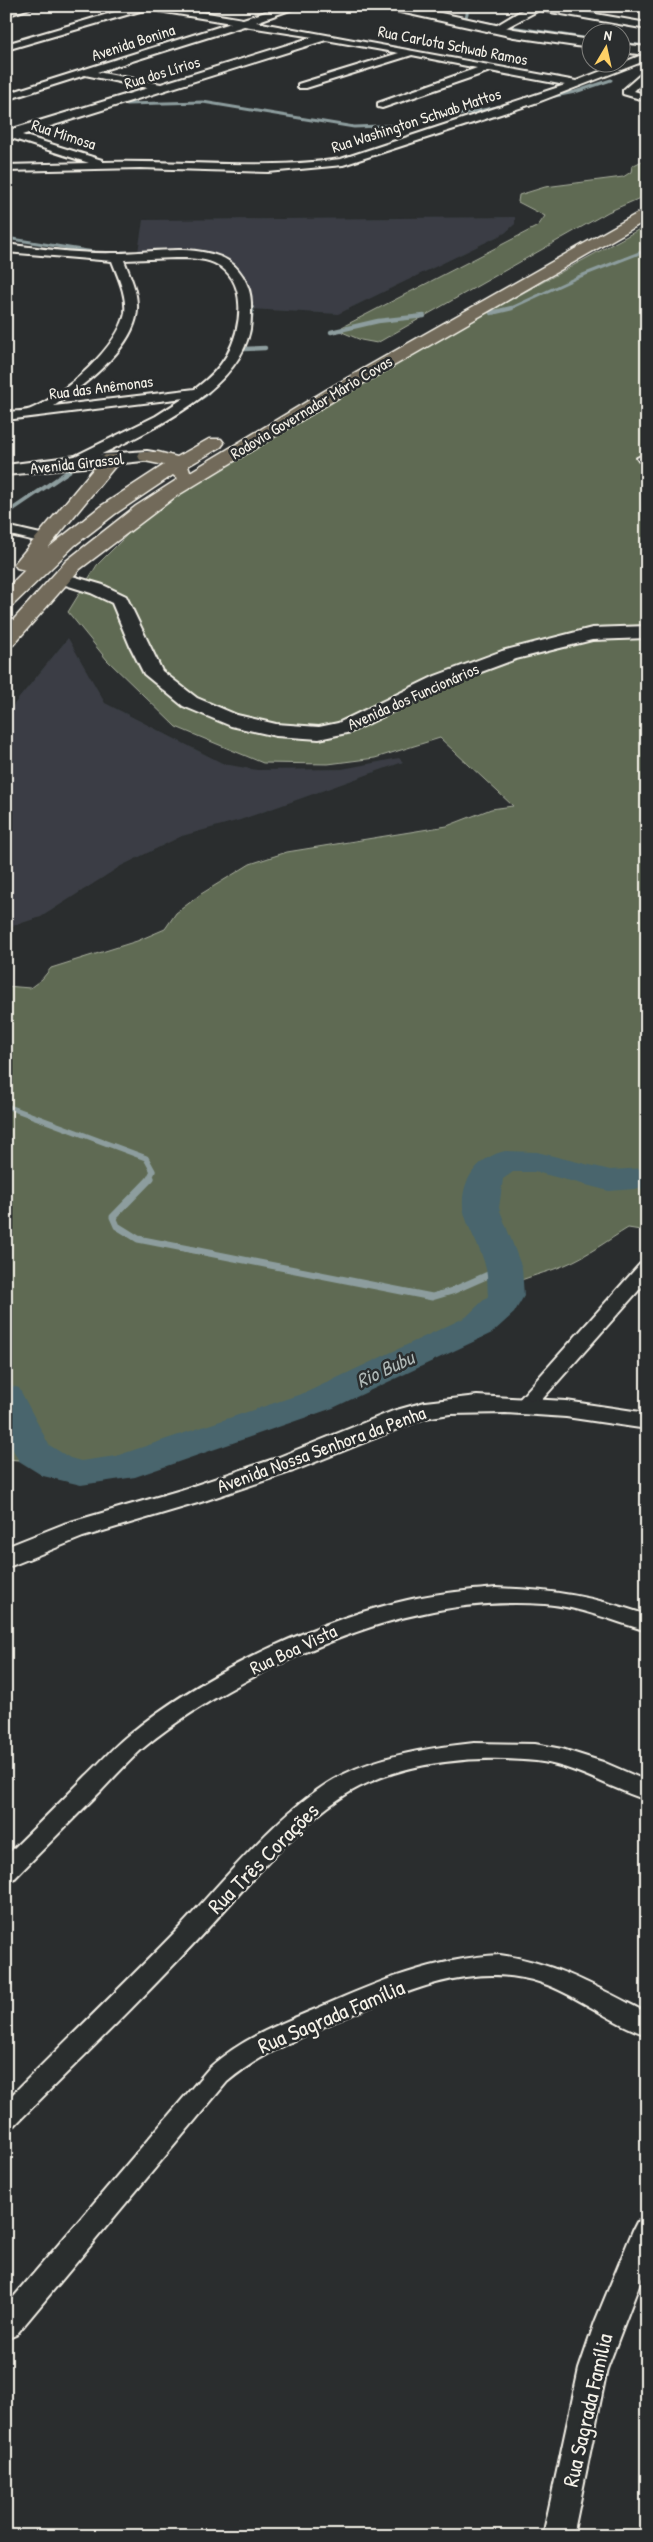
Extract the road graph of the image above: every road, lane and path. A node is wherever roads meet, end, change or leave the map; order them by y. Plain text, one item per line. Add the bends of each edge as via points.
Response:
1 (31, 6) edge
2 (147, 6) edge
3 (296, 6) edge
4 (390, 6) edge
5 (537, 6) edge
6 (6, 13) edge
7 (245, 22) junction
8 (647, 26) edge
9 (494, 30) junction
10 (326, 36) junction
11 (580, 43) edge
12 (6, 47) edge
13 (630, 49) edge
14 (647, 51) edge
15 (411, 52) junction
16 (647, 56) edge
17 (490, 67) junction
18 (86, 72) junction
19 (647, 72) edge
20 (575, 84) junction
21 (302, 86) dead end
22 (165, 88) junction
23 (6, 96) edge
24 (647, 98) edge
25 (382, 105) dead end
26 (8, 135) edge
27 (112, 166) junction
28 (6, 168) edge
29 (647, 202) edge
30 (647, 213) edge
31 (6, 248) edge
32 (117, 257) junction
33 (199, 393) junction
34 (286, 402) dead end
35 (35, 413) junction
36 (6, 416) edge
37 (147, 456) junction
38 (112, 459) junction
39 (76, 461) junction
40 (178, 464) junction
41 (6, 470) edge
42 (6, 530) edge
43 (44, 539) junction
44 (89, 551) junction
45 (62, 578) junction
46 (6, 586) edge
47 (6, 601) edge
48 (647, 632) edge
49 (6, 641) edge
50 (647, 1268) edge
51 (524, 1407) junction
52 (647, 1421) edge
53 (6, 1559) edge
54 (647, 1623) edge
55 (647, 1791) edge
56 (6, 1872) edge
57 (647, 2025) edge
58 (6, 2118) edge
59 (647, 2230) edge
60 (6, 2327) edge
61 (558, 2536) edge

1 - 6 street
2 - 7 street, Rua Carlota Schwab Ramos
2 - 12 street
3 - 7 street, Avenida Bonina
4 - 9 street
5 - 8 street
5 - 9 street
7 - 10 street, Rua Carlota Schwab Ramos
7 - 18 street, Avenida Bonina
9 - 11 street
10 - 15 street, Rua Carlota Schwab Ramos
10 - 22 street, Rua dos Lírios
13 - 14 street
15 - 17 street, Rua Carlota Schwab Ramos
15 - 21 street
16 - 20 street, Rua Washington Schwab Mattos
17 - 20 street, Rua Carlota Schwab Ramos
17 - 25 street
18 - 22 street
18 - 23 street, Avenida Bonina
19 - 24 street via 627,92
20 - 27 street, Rua Washington Schwab Mattos via 362,156 322,166
22 - 26 street, Rua dos Lírios
26 - 27 street, Rua Mimosa
27 - 28 street, Rua Washington Schwab Mattos
29 - 34 highway, Rodovia Governador Mário Covas
30 - 44 highway, Rodovia Governador Mário Covas via 239,449 143,510
31 - 32 street
32 - 33 street via 199,256 220,261 232,270 245,293 246,309 239,348 224,371
32 - 35 street via 131,300 130,318 112,351 84,380
33 - 35 street, Rua das Anêmonas
33 - 39 street via 179,407
35 - 36 street, Rua das Anêmonas
37 - 38 street, Avenida Girassol
37 - 40 highway
37 - 40 highway, Rodovia Governador Mário Covas via 223,438
38 - 39 street, Avenida Girassol
38 - 43 highway
39 - 41 street, Avenida Girassol
40 - 44 highway via 182,473 180,479 85,542 83,546
40 - 47 highway, Rodovia Governador Mário Covas via 82,530
42 - 43 street
43 - 46 highway
44 - 45 highway, Rodovia Governador Mário Covas
45 - 48 street, Avenida dos Funcionários via 120,600 154,674 190,702 231,720 276,730 320,733 344,728 442,680 509,655 592,634
45 - 49 highway, Rodovia Governador Mário Covas
50 - 51 street
51 - 52 street, Avenida Nossa Senhora da Penha
51 - 53 street, Avenida Nossa Senhora da Penha via 452,1406 402,1416 338,1444 192,1496 66,1532
54 - 56 street, Rua Boa Vista via 592,1603 512,1595 453,1598 406,1606 352,1622 277,1654 200,1695 134,1743
55 - 58 street, Rua Três Corações via 583,1764 539,1753 438,1756 392,1764 364,1773 328,1794 266,1849 187,1936
57 - 60 street, Rua Sagrada Família via 546,1974 498,1965 441,1973 378,1993 271,2038 242,2055 218,2075
59 - 61 street, Rua Sagrada Família via 608,2322 593,2368

